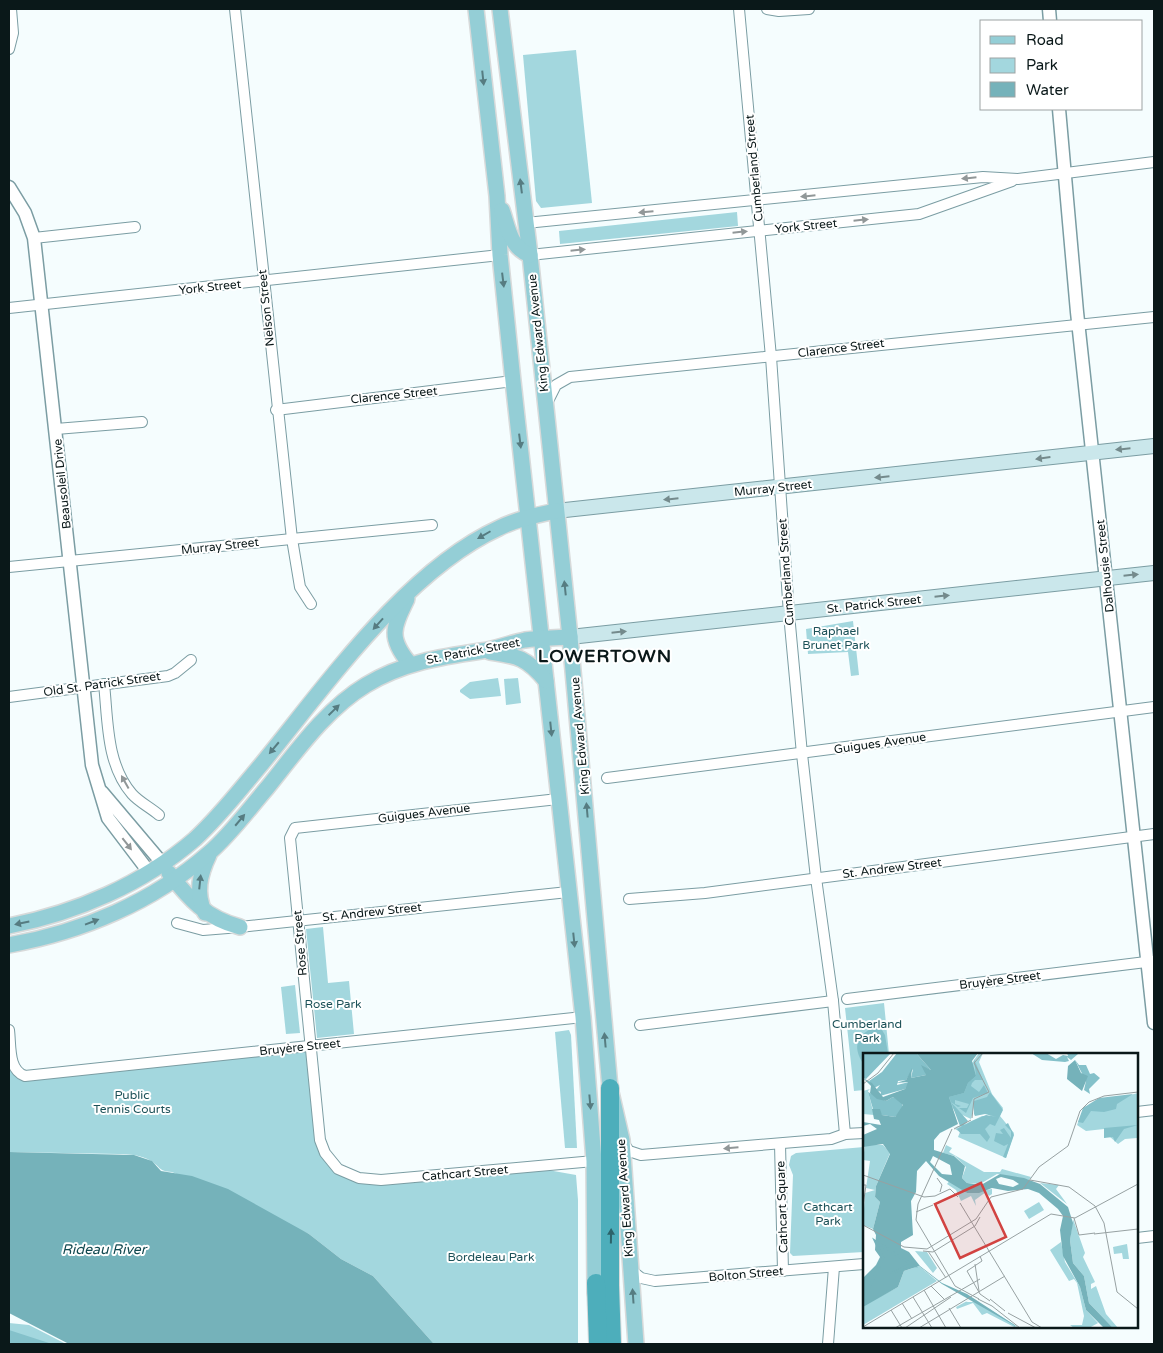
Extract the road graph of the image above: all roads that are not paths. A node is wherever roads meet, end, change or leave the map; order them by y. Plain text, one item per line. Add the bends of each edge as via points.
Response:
1 (11, 9) edge
2 (235, 9) edge
3 (476, 9) edge
4 (500, 9) edge
5 (739, 9) edge
6 (766, 9) edge
7 (809, 9) edge
8 (9, 49) edge
9 (1059, 110) edge
10 (1154, 162) edge
11 (1066, 173) junction
12 (1018, 179) junction
13 (9, 187) edge
14 (497, 196) junction
15 (758, 202) junction
16 (526, 223) junction
17 (135, 227) dead end
18 (760, 230) junction
19 (34, 238) junction
20 (500, 255) junction
21 (530, 255) junction
22 (264, 282) junction
23 (42, 304) junction
24 (9, 308) edge
25 (1154, 317) edge
26 (1079, 325) junction
27 (771, 356) junction
28 (513, 381) junction
29 (545, 408) junction
30 (276, 410) junction
31 (142, 422) dead end
32 (56, 429) junction
33 (1154, 446) edge
34 (1092, 453) junction
35 (780, 488) junction
36 (556, 511) junction
37 (529, 517) junction
38 (432, 525) dead end
39 (292, 539) junction
40 (70, 561) junction
41 (9, 567) edge
42 (1154, 573) edge
43 (1107, 578) junction
44 (412, 589) junction
45 (311, 604) dead end
46 (789, 614) junction
47 (570, 637) junction
48 (541, 639) junction
49 (481, 651) junction
50 (191, 660) dead end
51 (410, 664) junction
52 (546, 681) junction
53 (104, 684) junction
54 (82, 686) junction
55 (9, 697) edge
56 (1154, 707) edge
57 (1120, 711) junction
58 (802, 754) junction
59 (606, 778) dead end
60 (98, 786) junction
61 (558, 799) junction
62 (160, 815) dead end
63 (292, 832) joint
64 (1154, 834) edge
65 (1134, 837) junction
66 (210, 852) junction
67 (592, 858) junction
68 (162, 864) junction
69 (149, 872) junction
70 (816, 878) junction
71 (174, 880) junction
72 (161, 888) junction
73 (568, 892) junction
74 (629, 899) dead end
75 (206, 913) junction
76 (297, 920) junction
77 (177, 923) dead end
78 (9, 926) edge
79 (240, 927) junction
80 (9, 945) edge
81 (1151, 962) edge
82 (847, 999) dead end
83 (833, 1001) junction
84 (583, 1017) junction
85 (1154, 1023) edge
86 (640, 1025) dead end
87 (9, 1030) edge
88 (310, 1046) junction
89 (610, 1088) junction
90 (1154, 1110) edge
91 (1138, 1112) edge
92 (863, 1133) edge
93 (845, 1134) junction
94 (622, 1140) junction
95 (780, 1144) junction
96 (594, 1161) junction
97 (338, 1169) joint
98 (1154, 1236) edge
99 (1138, 1238) edge
100 (863, 1264) edge
101 (834, 1267) junction
102 (631, 1270) junction
103 (783, 1271) junction
104 (596, 1283) junction
105 (592, 1344) edge
106 (598, 1344) edge
107 (612, 1344) edge
108 (636, 1344) edge
109 (828, 1344) edge

1 - 8 street
2 - 22 street, Nelson Street
3 -> 14 main road
16 -> 4 main road, King Edward Avenue
5 - 15 street, Cumberland Street
6 - 7 street
9 - 11 street, Dalhousie Street
10 - 11 street, York Street
11 - 12 street, York Street
11 - 26 street, Dalhousie Street
12 -> 15 street, York Street via 983,177
18 -> 12 street, York Street via 919,214
13 - 19 street, Beausoleil Drive via 25,213
14 - 20 main road
14 - 21 main road via 513,242
15 -> 16 street, York Street
15 - 18 street, Cumberland Street
16 - 21 main road, King Edward Avenue
17 - 19 street
21 -> 18 street, York Street
18 - 27 street, Cumberland Street
19 - 23 street, Beausoleil Drive
20 - 22 street, York Street
20 -> 28 main road
21 - 29 main road, King Edward Avenue
22 - 23 street, York Street
22 - 30 street, Nelson Street
23 - 24 street, York Street
23 - 32 street, Beausoleil Drive
25 - 26 street, Clarence Street
26 - 27 street, Clarence Street
26 - 34 street, Dalhousie Street
27 - 29 street, Clarence Street via 570,377 556,385
27 - 35 street, Cumberland Street
28 - 30 street, Clarence Street
28 -> 37 main road
29 - 36 main road, King Edward Avenue
30 - 39 street, Nelson Street
31 - 32 street
32 - 40 street, Beausoleil Drive
33 -> 34 main road, Murray Street
34 -> 35 main road, Murray Street
34 - 43 street, Dalhousie Street
35 -> 36 main road, Murray Street
35 - 46 street, Cumberland Street
36 - 37 main road, Murray Street
47 -> 36 main road, King Edward Avenue
37 -> 44 main road, Murray Street via 501,527 468,545
37 - 48 main road
38 - 39 street, Murray Street
39 - 40 street, Murray Street
39 - 45 street, Nelson Street via 300,587
40 - 41 street, Murray Street
40 - 54 street, Beausoleil Drive
43 -> 42 main road, St. Patrick Street
46 -> 43 main road, St. Patrick Street
43 - 57 street, Dalhousie Street
44 - 51 main road via 398,618 394,636 397,647
44 -> 68 main road via 372,630 222,811
47 -> 46 main road, St. Patrick Street
46 - 58 street, Cumberland Street
47 - 48 main road, St. Patrick Street
67 -> 47 main road, King Edward Avenue
48 - 49 main road, St. Patrick Street
48 - 52 main road
49 - 51 main road, St. Patrick Street
49 - 52 main road via 520,657 532,664
50 - 53 street, Old St. Patrick Street via 168,676
66 -> 51 main road, St. Patrick Street via 334,710 366,685
52 -> 61 main road
53 - 54 street, Old St. Patrick Street
62 -> 53 street via 132,794 116,766 109,738
54 - 55 street, Old St. Patrick Street
54 - 60 street, Beausoleil Drive via 92,765
56 - 57 street, Guigues Avenue
57 - 58 street, Guigues Avenue
57 - 65 street, Dalhousie Street
58 - 59 street, Guigues Avenue
58 - 70 street, Cumberland Street
60 - 68 street, Beausoleil Drive
60 -> 69 street, Beausoleil Drive via 113,826
61 - 63 street, Guigues Avenue via 298,827
61 - 73 main road
63 - 76 street, Rose Street
64 - 65 street, St. Andrew Street
65 - 70 street, St. Andrew Street
65 - 81 street, Dalhousie Street
66 - 71 main road, St. Patrick Street
75 -> 66 main road via 199,885
67 - 73 main road via 580,888
89 -> 67 main road, King Edward Avenue via 592,896
68 - 69 main road
68 - 71 main road
69 - 72 main road
69 -> 78 main road via 88,903
70 - 74 street, St. Andrew Street via 705,893
70 - 83 street, Cumberland Street
71 - 72 main road, St. Patrick Street
71 - 75 main road
80 -> 72 main road, St. Patrick Street via 89,923
73 - 76 street, St. Andrew Street
73 -> 84 main road
75 - 79 main road
76 - 79 street, St. Andrew Street
76 - 88 street, Rose Street
77 - 79 street, St. Andrew Street via 203,930
81 - 82 street, Bruyère Street
81 - 85 street, Dalhousie Street
83 - 86 street
83 - 93 street, Cumberland Street
84 - 88 street, Bruyère Street
84 -> 96 main road
87 - 88 street, Bruyère Street via 13,1068 24,1076
88 - 97 street, Rose Street via 320,1140 325,1153
89 - 94 main road, King Edward Avenue
107 -> 89 highway
90 - 91 street
92 - 93 street
93 - 95 street via 831,1139
95 -> 94 street via 641,1155 629,1151
94 - 102 main road, King Edward Avenue
95 - 103 street, Cathcart Square
96 - 97 street, Cathcart Street via 381,1180 359,1178
96 - 104 main road
98 - 99 street
100 - 101 street, Bolton Street
101 - 103 street, Bolton Street
101 - 109 street
102 - 103 street, Bolton Street via 647,1280
108 -> 102 main road, King Edward Avenue
104 - 105 main road
104 - 106 highway

